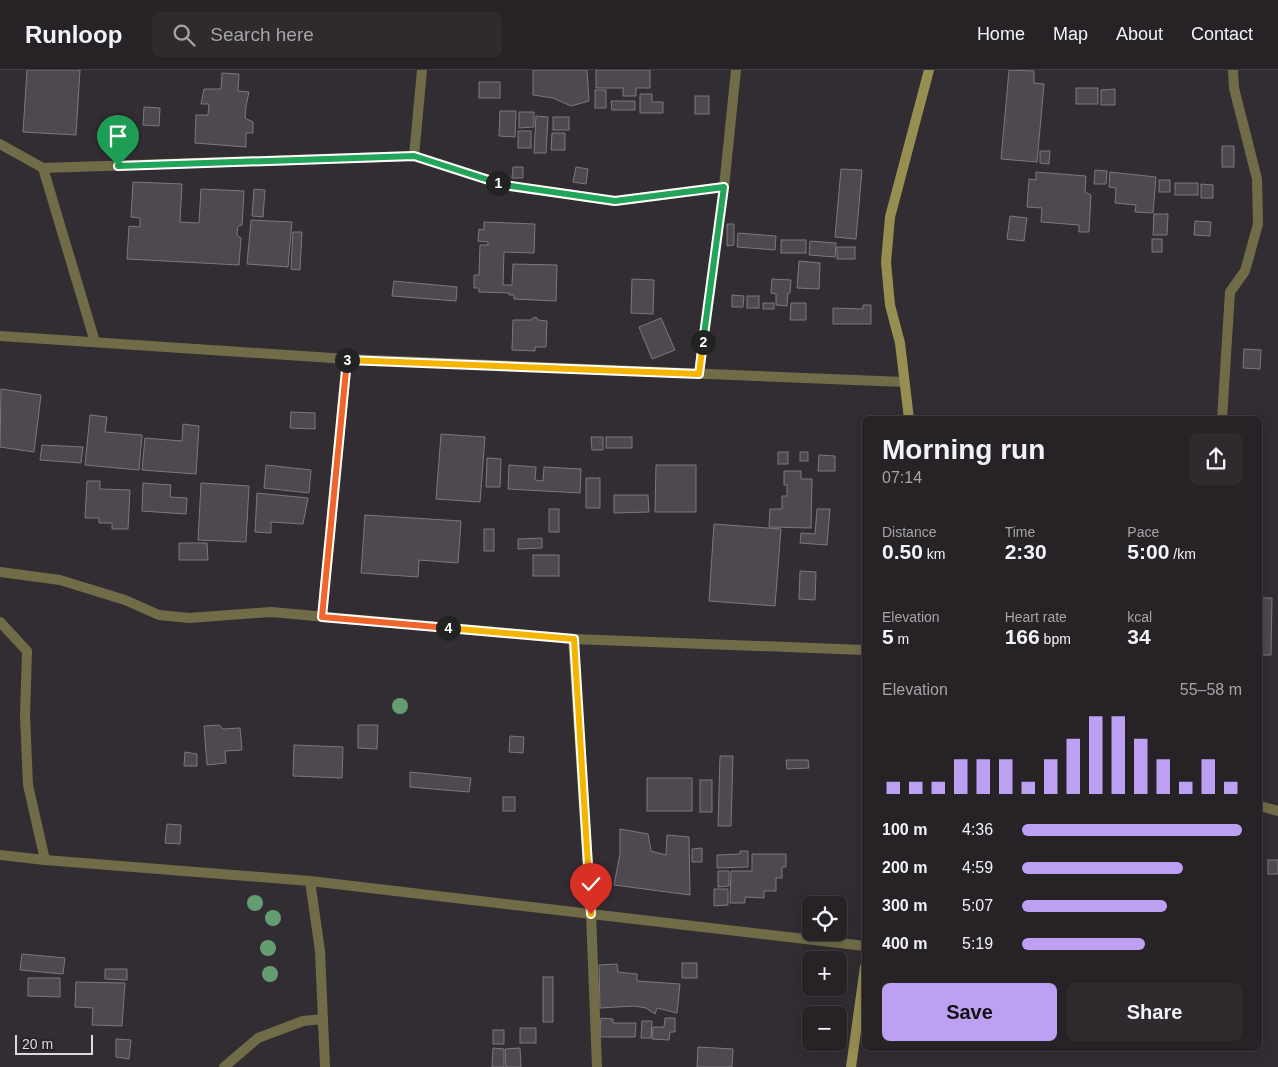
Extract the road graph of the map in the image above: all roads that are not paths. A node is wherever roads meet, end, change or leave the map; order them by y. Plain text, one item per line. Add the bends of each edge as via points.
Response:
1 (422, 70) edge
2 (736, 70) edge
3 (929, 70) edge
4 (1233, 70) edge
5 (0, 144) edge
6 (414, 156) junction
7 (43, 168) junction
8 (724, 187) junction
9 (0, 336) edge
10 (95, 342) junction
11 (347, 359) junction
12 (699, 374) junction
13 (904, 382) junction
14 (909, 416) edge
15 (1222, 416) edge
16 (0, 572) edge
17 (322, 617) junction
18 (0, 622) edge
19 (574, 639) junction
20 (862, 650) edge
21 (1262, 807) edge
22 (1278, 811) edge
23 (0, 855) edge
24 (45, 860) junction
25 (310, 881) junction
26 (591, 914) junction
27 (862, 946) edge
28 (862, 988) edge
29 (224, 1067) edge
30 (325, 1067) edge
31 (597, 1067) edge
32 (851, 1067) edge

1 - 6 street
2 - 8 street
3 - 13 street via 890,217 886,262
4 - 15 street via 1234,88 1257,179 1258,224 1245,271 1230,292
5 - 7 street
6 - 7 street
6 - 8 street via 504,185 615,201
7 - 10 street
8 - 12 street
9 - 10 street
10 - 11 street
11 - 12 street
11 - 17 street
12 - 13 street
13 - 14 street
16 - 17 street via 60,580 159,615 189,618 270,612
17 - 19 street
18 - 24 street via 27,651 28,785
19 - 20 street
19 - 26 street
21 - 22 street
23 - 24 street
24 - 25 street
25 - 26 street
25 - 30 street via 320,951
26 - 27 street
26 - 31 street
28 - 32 street
29 - 30 street via 258,1038 303,1021 323,1019

